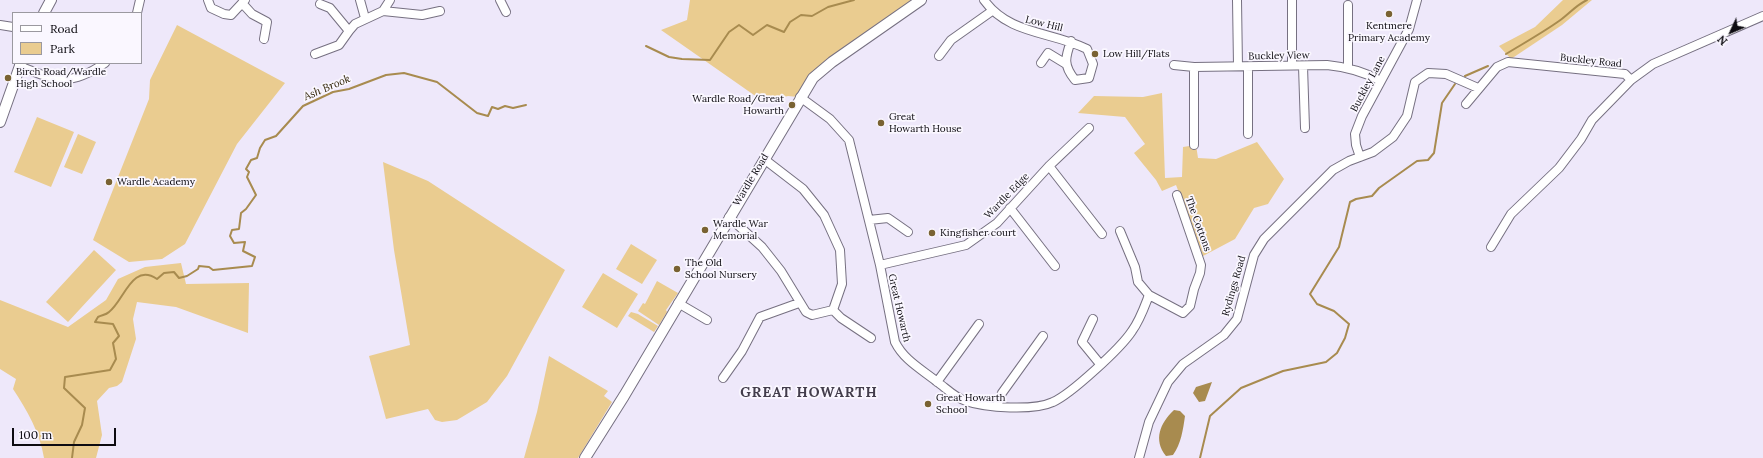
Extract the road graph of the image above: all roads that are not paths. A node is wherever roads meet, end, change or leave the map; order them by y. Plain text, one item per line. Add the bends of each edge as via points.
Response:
1 (51, 0) edge
2 (140, 0) edge
3 (208, 0) edge
4 (360, 0) edge
5 (390, 0) edge
6 (500, 0) edge
7 (921, 0) edge
8 (984, 0) edge
9 (1237, 0) edge
10 (1292, 0) edge
11 (1417, 0) edge
12 (244, 2) edge
13 (320, 4) dead end
14 (1348, 5) dead end
15 (383, 11) junction
16 (440, 11) dead end
17 (45, 12) edge
18 (137, 12) edge
19 (506, 12) dead end
20 (992, 12) junction
21 (1763, 16) edge
22 (365, 18) junction
23 (0, 25) edge
24 (12, 27) edge
25 (350, 31) junction
26 (264, 39) dead end
27 (1071, 41) junction
28 (315, 54) dead end
29 (939, 56) dead end
30 (1041, 63) dead end
31 (103, 64) edge
32 (1066, 64) junction
33 (20, 65) edge
34 (1174, 65) dead end
35 (1292, 65) junction
36 (1238, 66) junction
37 (1248, 66) junction
38 (1303, 66) junction
39 (1194, 67) junction
40 (1348, 67) junction
41 (1631, 80) junction
42 (1381, 81) junction
43 (1478, 88) junction
44 (800, 97) junction
45 (1466, 104) dead end
46 (0, 122) edge
47 (1089, 128) dead end
48 (1305, 128) dead end
49 (1248, 134) dead end
50 (1194, 145) dead end
51 (1360, 157) junction
52 (764, 159) junction
53 (1050, 166) junction
54 (1177, 195) dead end
55 (1010, 208) junction
56 (729, 216) junction
57 (869, 220) junction
58 (1120, 231) dead end
59 (908, 232) dead end
60 (1102, 234) dead end
61 (1491, 246) dead end
62 (880, 265) junction
63 (1055, 266) dead end
64 (1149, 295) junction
65 (678, 303) junction
66 (799, 303) junction
67 (833, 310) junction
68 (1093, 319) dead end
69 (707, 320) dead end
70 (979, 324) dead end
71 (1043, 336) dead end
72 (871, 338) dead end
73 (1100, 364) junction
74 (723, 378) dead end
75 (937, 382) junction
76 (997, 406) junction
77 (585, 458) edge
78 (1139, 458) edge

1 - 17 street
2 - 18 street
3 - 12 street via 210,8 231,15
4 - 22 street
5 - 15 street
6 - 19 street
7 - 44 street, Wardle Road via 822,69
8 - 20 street, Low Hill
9 - 36 street
10 - 35 street
11 - 42 street, Buckley Lane via 1409,29
12 - 26 street via 252,14 266,22
13 - 25 street via 330,8 342,25
14 - 40 street
15 - 16 street via 422,15
15 - 22 street
20 - 27 street, Low Hill via 1019,28
20 - 29 street via 950,40
21 - 41 street, Buckley Road via 1653,64
22 - 25 street via 355,24
23 - 24 street
25 - 28 street via 339,45
27 - 32 street, Low Hill
27 - 32 street, Low Hill via 1087,49 1093,64 1089,78 1075,80 1067,70
30 - 32 street via 1048,53
31 - 33 street via 80,78 65,80 51,78
33 - 46 street
34 - 39 street, Buckley View
35 - 37 street, Buckley View
35 - 38 street, Buckley View
36 - 37 street, Buckley View
36 - 39 street, Buckley View
37 - 49 street
38 - 40 street, Buckley View
38 - 48 street
39 - 50 street
40 - 42 street, Buckley View
41 - 43 street, Buckley Road via 1625,74 1508,62 1497,67
41 - 61 street via 1592,120 1559,168 1511,214
42 - 51 street, Buckley Lane via 1355,134
43 - 45 street, Buckley Road
43 - 51 street, Rydings Road via 1446,74 1428,73 1415,82 1407,116 1393,137 1373,152
44 - 52 street, Wardle Road
44 - 57 street, Great Howarth via 830,119 849,140
47 - 53 street, Wardle Edge
51 - 78 street, Rydings Road via 1333,170 1264,239 1254,254 1237,320 1224,335 1183,364 1168,382 1149,422
52 - 56 street, Wardle Road
52 - 67 street via 803,189 824,215 831,229 840,250 842,284
53 - 55 street, Wardle Edge
53 - 60 street
54 - 64 street, The Cottons via 1200,260 1200,273 1190,306 1183,313
55 - 62 street, Wardle Edge via 997,223 966,245
55 - 63 street
56 - 65 street, Wardle Road
56 - 66 street via 762,247 781,271
57 - 59 street via 888,218
57 - 62 street, Great Howarth
58 - 64 street via 1135,267 1138,282
62 - 75 street, Great Howarth via 898,347 908,359
64 - 73 street, Great Howarth via 1132,332
65 - 69 street
65 - 77 street, Wardle Road
66 - 67 street via 812,315
66 - 74 street via 760,317 742,351
67 - 72 street
68 - 73 street via 1082,342
70 - 75 street
71 - 76 street via 1002,393
73 - 76 street, Great Howarth via 1054,402 1032,408
75 - 76 street, Great Howarth via 966,401

